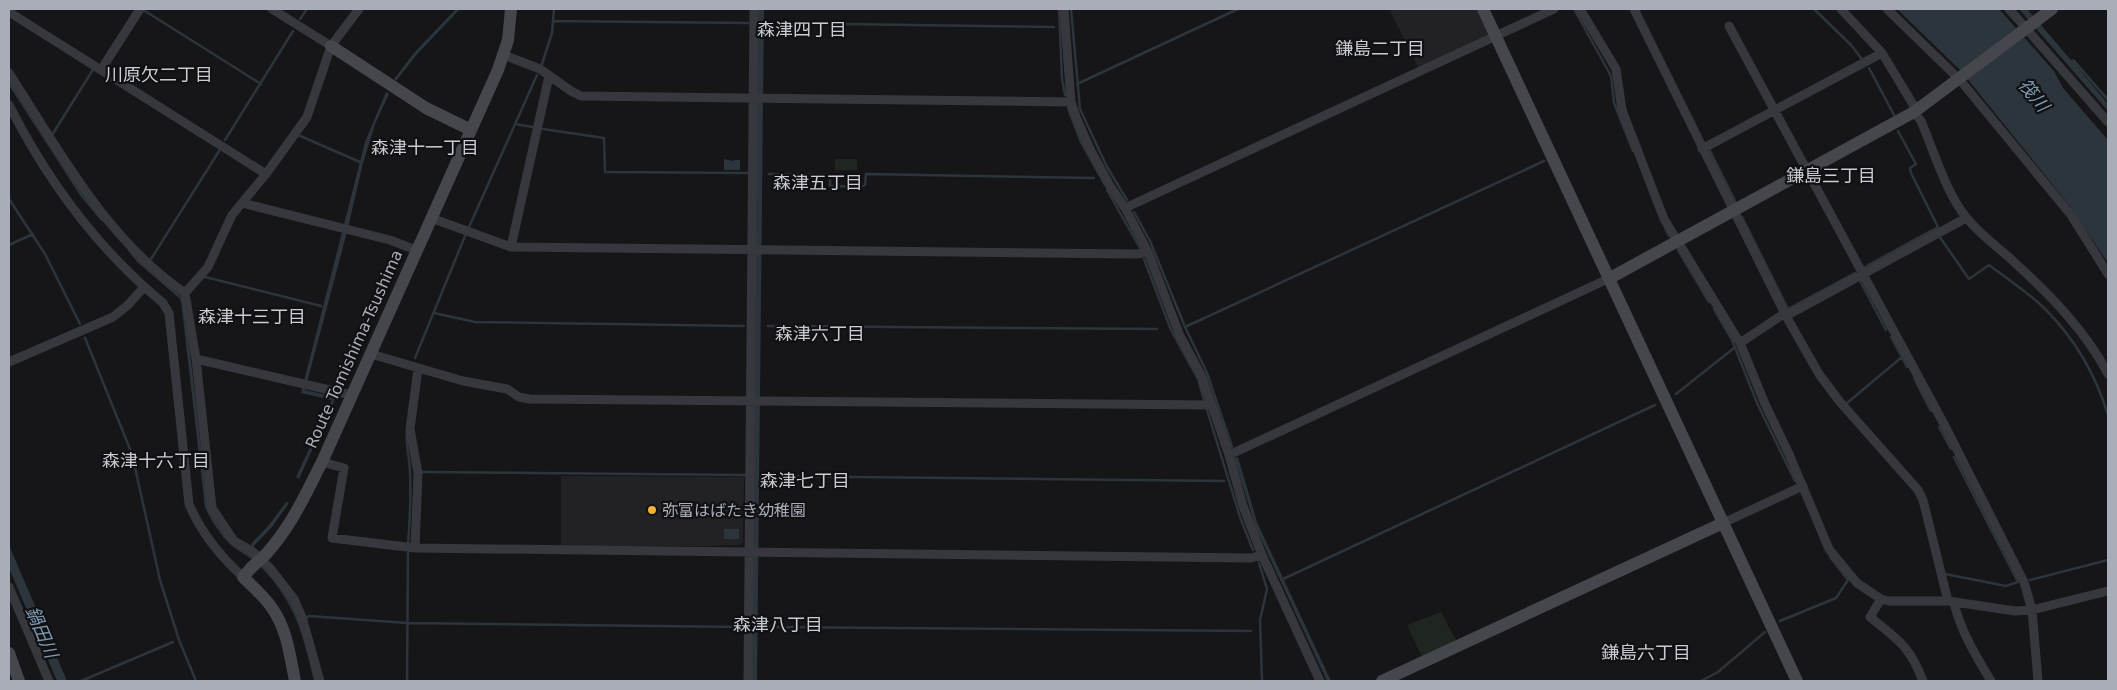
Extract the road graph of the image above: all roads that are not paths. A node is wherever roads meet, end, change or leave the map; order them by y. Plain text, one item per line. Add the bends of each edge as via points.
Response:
1 (140, 9) edge
2 (272, 9) edge
3 (359, 9) edge
4 (510, 9) edge
5 (754, 9) edge
6 (1064, 9) edge
7 (1484, 9) edge
8 (1554, 9) edge
9 (1580, 9) edge
10 (1634, 9) edge
11 (1841, 9) edge
12 (1887, 9) edge
13 (2009, 9) edge
14 (2052, 9) edge
15 (9, 12) edge
16 (2031, 23) junction
17 (1729, 26) dead end
18 (1497, 36) junction
19 (331, 46) junction
20 (1882, 53) junction
21 (504, 55) junction
22 (102, 70) junction
23 (9, 74) edge
24 (549, 76) junction
25 (1960, 80) junction
26 (758, 99) junction
27 (1071, 102) junction
28 (9, 105) edge
29 (1775, 110) junction
30 (1916, 112) junction
31 (2108, 122) edge
32 (471, 130) junction
33 (1702, 149) junction
34 (1808, 171) junction
35 (266, 174) junction
36 (242, 203) junction
37 (1126, 208) junction
38 (1734, 212) junction
39 (431, 218) junction
40 (1966, 218) junction
41 (1678, 240) junction
42 (511, 247) junction
43 (751, 249) junction
44 (416, 250) junction
45 (1148, 252) junction
46 (1863, 273) junction
47 (2108, 274) edge
48 (1610, 278) junction
49 (144, 287) junction
50 (186, 293) junction
51 (1785, 315) junction
52 (1740, 342) junction
53 (371, 354) junction
54 (196, 359) junction
55 (9, 362) edge
56 (418, 369) junction
57 (2108, 374) edge
58 (351, 395) junction
59 (755, 402) junction
60 (1212, 405) junction
61 (1229, 455) junction
62 (322, 462) junction
63 (1802, 486) junction
64 (1723, 523) junction
65 (415, 548) junction
66 (753, 551) junction
67 (1262, 555) junction
68 (247, 572) junction
69 (9, 588) edge
70 (2108, 592) edge
71 (1882, 599) junction
72 (1951, 602) junction
73 (2032, 610) junction
74 (9, 653) edge
75 (19, 681) edge
76 (49, 681) edge
77 (295, 681) edge
78 (320, 681) edge
79 (748, 681) edge
80 (1320, 681) edge
81 (1382, 681) edge
82 (1797, 681) edge
83 (1922, 681) edge
84 (1991, 681) edge
85 (2038, 681) edge

1 - 22 street
2 - 19 street
3 - 19 street
4 - 21 street, Route Tomishima-Tsushima
5 - 26 street
6 - 27 street
7 - 18 street
8 - 18 street
9 - 41 street via 1616,69 1622,110 1664,219
10 - 33 street
11 - 20 street
12 - 25 street
13 - 16 street
14 - 16 street
15 - 22 street
16 - 25 street
16 - 31 street
17 - 29 street
18 - 37 street
18 - 48 street
19 - 32 street via 426,108
19 - 35 street via 307,118
20 - 29 street
20 - 30 street
21 - 24 street via 540,69
21 - 32 street, Route Tomishima-Tsushima
22 - 35 street
23 - 50 street via 89,197 144,260
24 - 26 street via 581,96
24 - 42 street
25 - 30 street
25 - 47 street via 2071,215
26 - 27 street
26 - 43 street
27 - 37 street via 1091,151
28 - 49 street via 43,164 84,223
29 - 33 street
29 - 34 street
30 - 34 street
30 - 40 street via 1953,198
32 - 39 street, Route Tomishima-Tsushima
33 - 38 street
34 - 38 street
34 - 46 street
35 - 36 street
36 - 44 street via 390,240
36 - 50 street via 232,215 208,267
37 - 45 street
38 - 41 street
38 - 51 street
39 - 42 street
39 - 44 street, Route Tomishima-Tsushima
40 - 46 street
40 - 57 street via 2065,314
41 - 48 street
41 - 52 street
42 - 43 street
43 - 45 street
43 - 59 street
44 - 53 street, Route Tomishima-Tsushima
45 - 60 street via 1180,336
46 - 51 street
46 - 73 street via 2024,582
48 - 61 street
48 - 64 street
49 - 55 street via 112,317
49 - 68 street via 163,303 169,314 189,504 201,529 224,560
50 - 54 street
51 - 52 street
51 - 72 street via 1819,374 1840,402 1918,490
52 - 63 street
53 - 56 street
53 - 58 street, Route Tomishima-Tsushima
54 - 58 street
54 - 78 street via 212,508 234,541 247,546 270,568 294,599
56 - 59 street via 507,388 519,397 529,399
56 - 65 street via 410,429 418,473
58 - 62 street, Route Tomishima-Tsushima
59 - 60 street
59 - 66 street
60 - 61 street
61 - 67 street via 1243,506
62 - 65 street via 344,468 332,538
62 - 68 street, Route Tomishima-Tsushima, bridge via 283,536
63 - 64 street
63 - 71 street via 1829,549 1857,583
64 - 81 street
64 - 82 street
65 - 66 street
66 - 67 street via 1251,558
66 - 79 street
67 - 80 street
68 - 77 street via 280,622
69 - 76 street
70 - 73 street
71 - 72 street
71 - 83 street via 1870,617 1902,642
72 - 73 street
72 - 84 street via 1966,638
73 - 85 street
74 - 75 street

